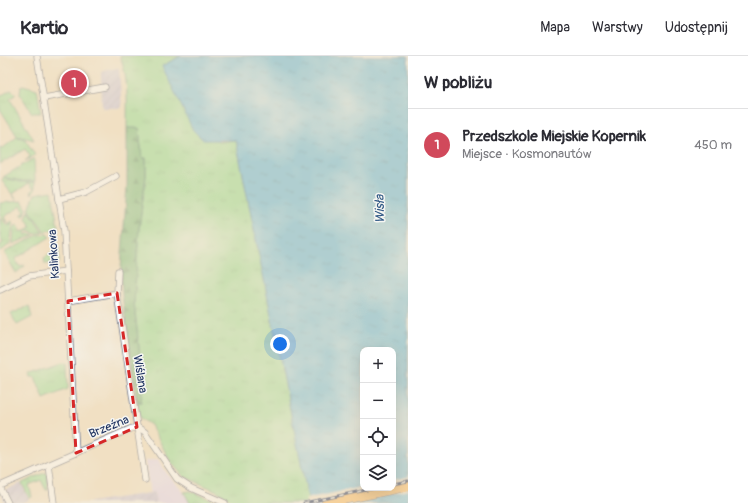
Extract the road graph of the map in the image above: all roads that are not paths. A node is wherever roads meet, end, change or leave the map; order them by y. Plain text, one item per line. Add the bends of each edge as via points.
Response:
1 (37, 56) edge
2 (105, 87) dead end
3 (44, 98) junction
4 (116, 176) dead end
5 (59, 199) junction
6 (66, 271) junction
7 (118, 271) dead end
8 (0, 290) edge
9 (117, 293) junction
10 (68, 301) junction
11 (137, 427) junction
12 (76, 453) junction
13 (49, 465) junction
14 (145, 480) dead end
15 (408, 486) edge
16 (0, 487) edge
17 (8, 503) edge
18 (54, 503) edge
19 (225, 503) edge
20 (326, 503) edge

1 - 3 street, Kalinkowa
2 - 3 street
3 - 5 street, Kalinkowa
4 - 5 street via 86,192
5 - 6 street, Kalinkowa
6 - 8 street via 29,276
6 - 10 street, Kalinkowa
7 - 9 street, Wiślana
9 - 10 street
9 - 11 street, Wiślana
10 - 12 street, Kalinkowa
11 - 12 street, Brzeźna
11 - 14 street, Wiślana
11 - 19 street, Brzeźna via 145,432 176,479
12 - 13 street, Brzeźna
13 - 16 street, Brzeźna
13 - 18 street
15 - 20 main road
16 - 17 street

